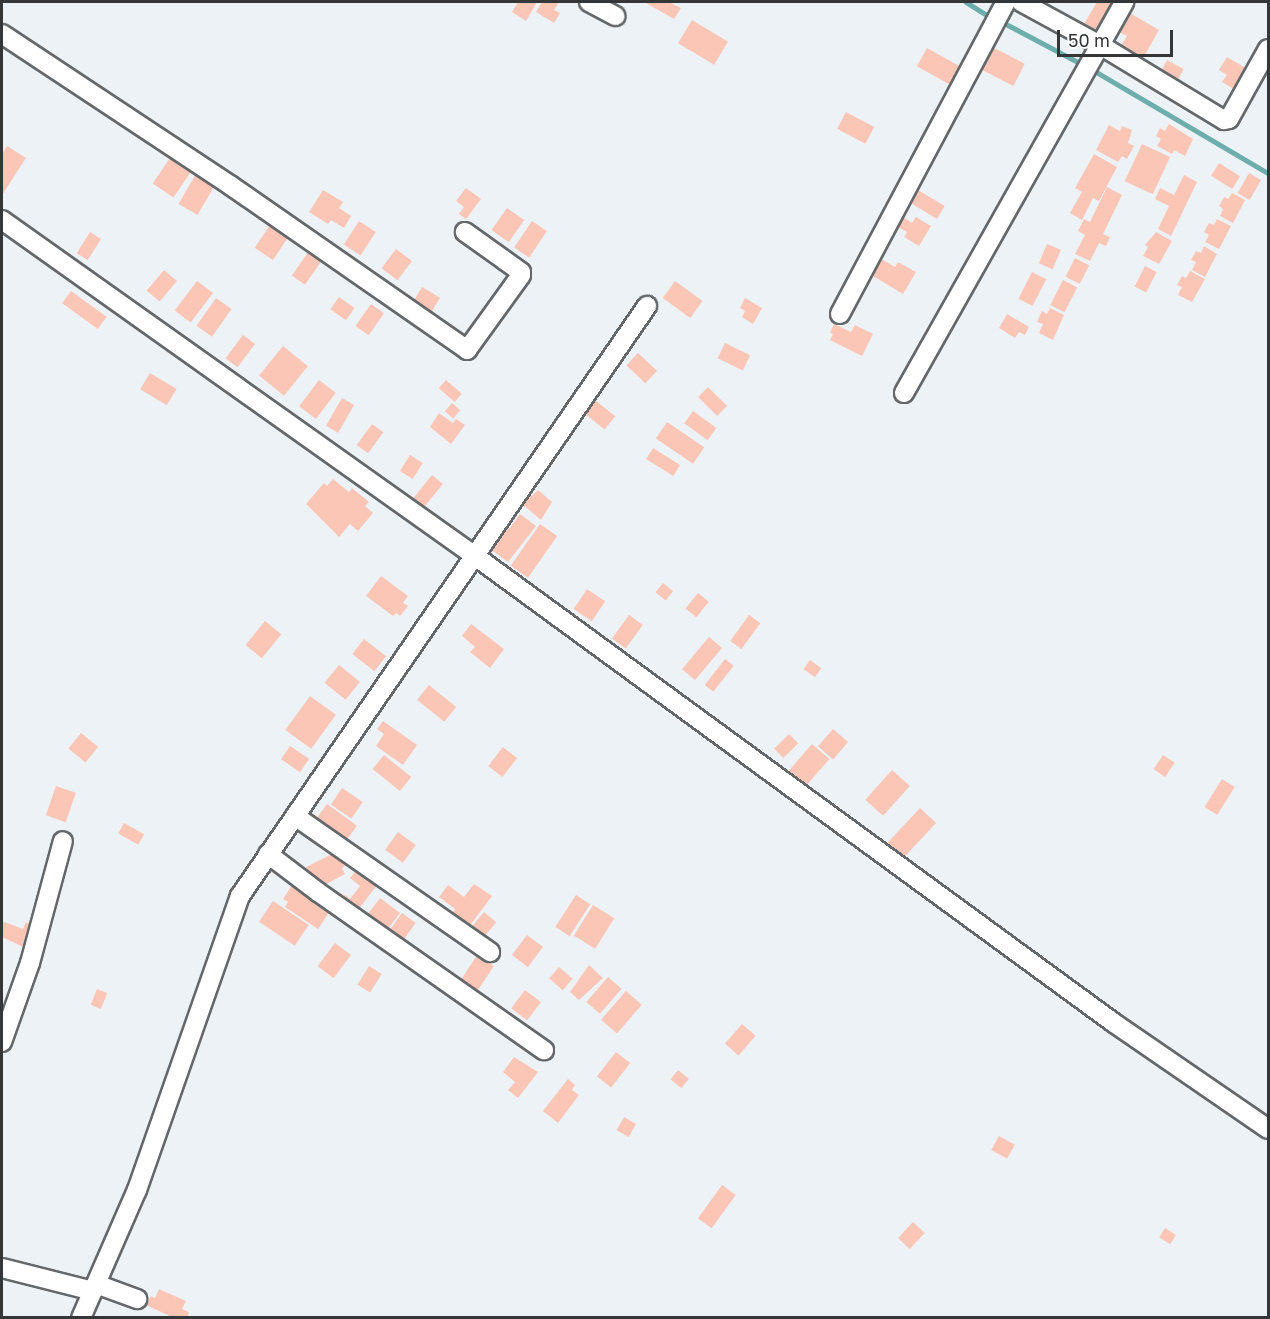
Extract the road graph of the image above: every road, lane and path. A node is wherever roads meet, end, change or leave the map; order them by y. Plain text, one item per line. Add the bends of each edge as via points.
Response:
1 (589, 2) edge
2 (1006, 2) edge
3 (1021, 2) edge
4 (1124, 2) edge
5 (615, 16) dead end
6 (2, 34) edge
7 (1100, 45) junction
8 (1269, 49) edge
9 (2, 220) edge
10 (465, 232) dead end
11 (647, 306) dead end
12 (840, 314) dead end
13 (904, 393) dead end
14 (475, 556) junction
15 (295, 816) junction
16 (63, 841) dead end
17 (268, 854) junction
18 (489, 952) dead end
19 (2, 1042) edge
20 (544, 1050) dead end
21 (1269, 1129) edge
22 (2, 1268) edge
23 (95, 1288) junction
24 (138, 1299) dead end
25 (81, 1317) edge

1 - 5 street
2 - 12 street
3 - 7 street
4 - 7 street
6 - 10 street via 230,185 467,350 521,272
7 - 8 street via 1224,120 1229,119
7 - 13 street
9 - 14 street
11 - 14 street
14 - 15 street
14 - 21 street via 1114,1023
15 - 17 street
15 - 18 street
16 - 19 street via 30,963
17 - 20 street
17 - 23 street via 234,910 137,1190
22 - 23 street
23 - 24 street
23 - 25 street

